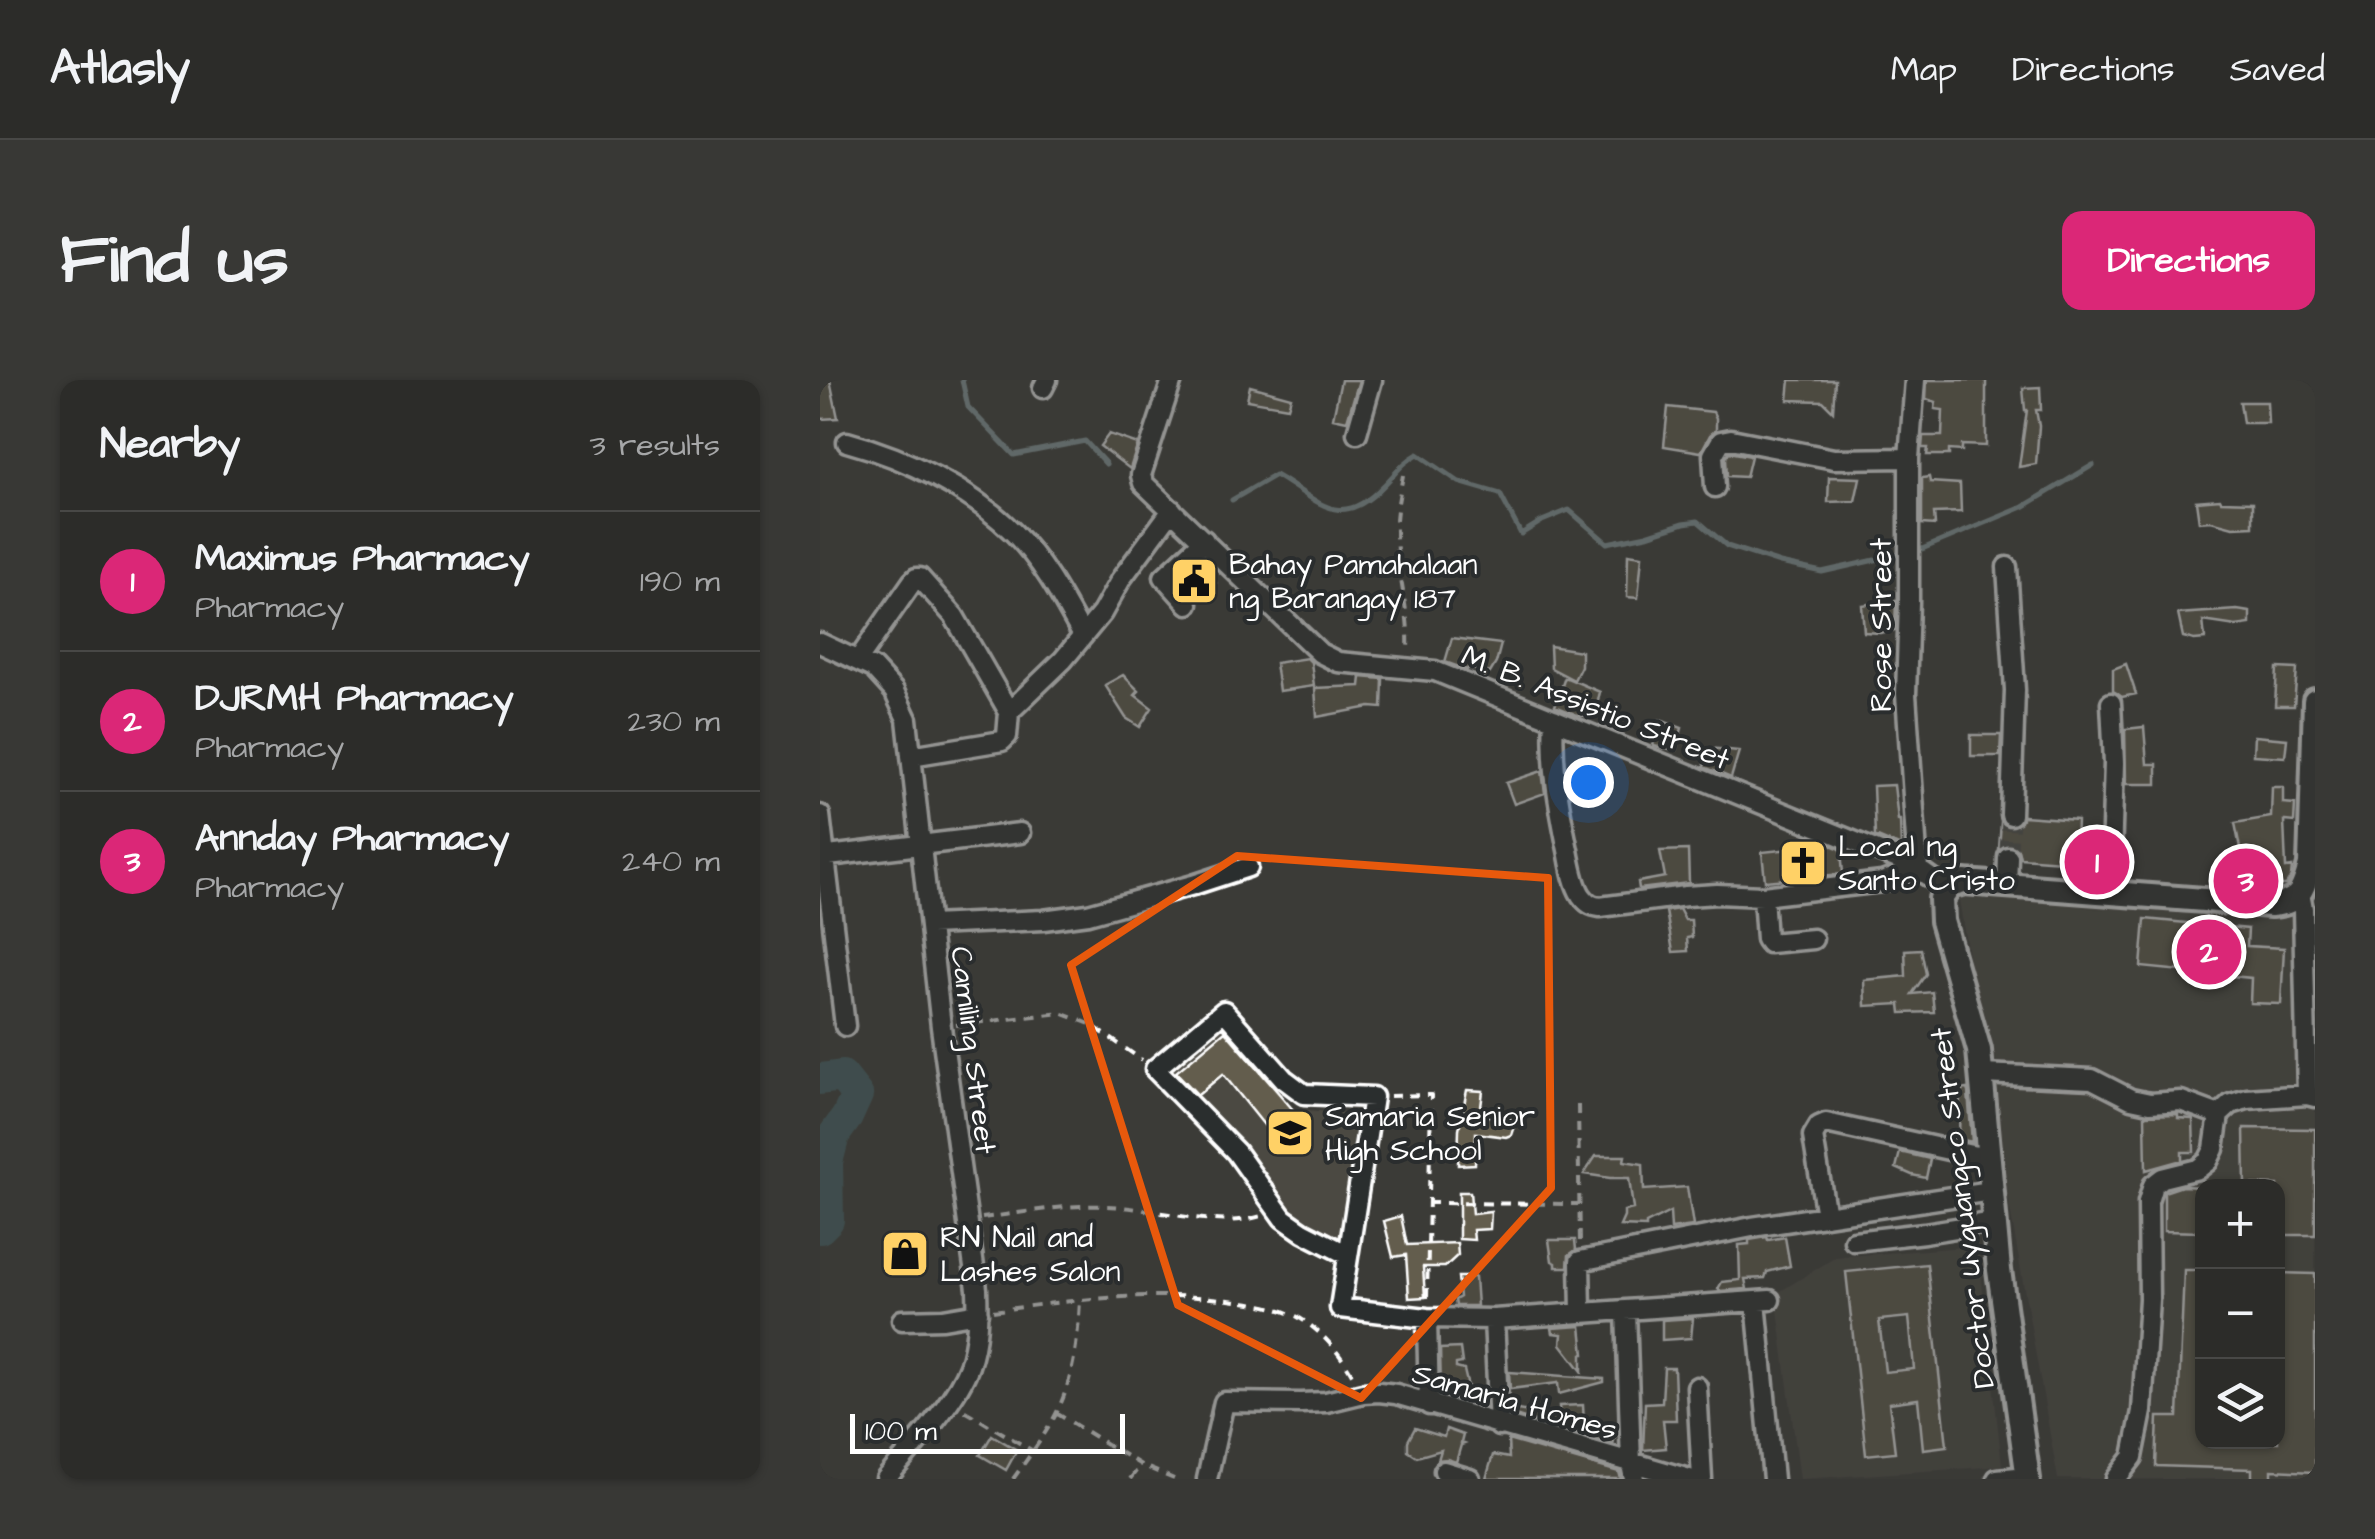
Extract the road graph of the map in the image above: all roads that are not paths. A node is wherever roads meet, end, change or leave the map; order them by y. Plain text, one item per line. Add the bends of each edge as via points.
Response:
1 (1172, 380) edge
2 (1372, 380) edge
3 (1915, 380) edge
4 (1357, 433) dead end
5 (846, 442) dead end
6 (1909, 458) junction
7 (1716, 487) dead end
8 (1172, 510) junction
9 (1204, 540) junction
10 (2007, 567) dead end
11 (1188, 604) dead end
12 (1083, 636) junction
13 (820, 643) edge
14 (858, 660) junction
15 (2315, 701) edge
16 (2111, 702) dead end
17 (1009, 712) junction
18 (1554, 718) junction
19 (911, 756) junction
20 (820, 815) edge
21 (2010, 815) tunnel mouth
22 (1020, 833) dead end
23 (921, 844) junction
24 (823, 856) edge
25 (2008, 858) tunnel mouth
26 (2312, 865) edge
27 (1248, 867) dead end
28 (1918, 869) junction
29 (2007, 886) junction
30 (1946, 889) junction
31 (2110, 892) junction
32 (2300, 894) junction
33 (1762, 896) junction
34 (930, 925) junction
35 (1813, 940) dead end
36 (846, 1026) dead end
37 (2311, 1063) edge
38 (1982, 1074) junction
39 (2311, 1096) edge
40 (2219, 1115) junction
41 (1988, 1154) junction
42 (1990, 1191) junction
43 (1826, 1216) junction
44 (1994, 1222) junction
45 (1854, 1241) dead end
46 (1348, 1254) junction
47 (1626, 1310) junction
48 (978, 1312) junction
49 (1581, 1313) junction
50 (1427, 1318) junction
51 (1494, 1319) junction
52 (902, 1320) dead end
53 (1697, 1387) dead end
54 (1430, 1405) junction
55 (1499, 1426) junction
56 (1444, 1471) dead end
57 (1633, 1472) edge
58 (2027, 1478) edge
59 (886, 1479) edge
60 (1207, 1479) edge
61 (1470, 1479) edge
62 (1689, 1479) edge
63 (1702, 1479) edge
64 (1773, 1479) edge
65 (1997, 1479) edge
66 (2116, 1479) edge

1 - 8 street, M. B. Assistio Street via 1141,475
2 - 4 street
3 - 6 street, Rose Street
5 - 12 street via 919,469 1014,533 1047,573
6 - 7 street via 1834,458 1731,439 1714,455
6 - 28 street, Rose Street via 1906,694
8 - 9 street, M. B. Assistio Street
8 - 12 street
9 - 11 street via 1164,576
9 - 18 street, M. B. Assistio Street via 1320,653 1338,662 1435,671
10 - 21 street via 2015,690
12 - 17 street
13 - 14 street, Camiling Street
14 - 17 street via 920,578 954,616
14 - 19 street, Camiling Street via 894,690 907,719
15 - 26 main road
16 - 31 street
17 - 19 street via 1002,741
18 - 28 street, M. B. Assistio Street
18 - 33 street via 1560,812 1573,874 1590,906
19 - 23 street, Camiling Street
20 - 24 street
22 - 23 street
23 - 24 street
23 - 34 street, Camiling Street
24 - 36 street
25 - 29 street
26 - 32 main road
27 - 34 street via 1088,914
28 - 30 street, M. B. Assistio Street
28 - 33 street via 1882,882
29 - 30 main road via 1964,882
29 - 31 main road
30 - 38 main road, Doctor Uyguangco Street via 1940,914
31 - 32 main road via 2271,905
32 - 37 street
33 - 35 street via 1769,943
34 - 48 street, Camiling Street
37 - 39 street
38 - 40 street via 2092,1080 2130,1099 2181,1101
38 - 41 main road, Doctor Uyguangco Street
39 - 40 street via 2247,1099
40 - 66 street via 2208,1161 2162,1178 2148,1202 2142,1411 2132,1457
41 - 42 main road, Doctor Uyguangco Street
41 - 43 street via 1819,1126 1813,1136
42 - 43 street
42 - 44 main road, Doctor Uyguangco Street
43 - 49 street via 1580,1261
44 - 45 street
44 - 58 main road, Doctor Uyguangco Street
46 - 46 street via 1372,1097 1304,1094 1224,1011 1155,1070 1236,1152 1274,1208 1293,1226
46 - 50 street via 1340,1308
47 - 49 street
47 - 57 street
47 - 64 street via 1763,1301
48 - 52 street
48 - 59 street, Camiling Street via 968,1369
49 - 51 street
50 - 51 street
50 - 54 street
51 - 55 street
53 - 63 street
54 - 55 street, Samaria Homes
54 - 60 street, Samaria Homes via 1380,1392 1326,1402 1224,1402
55 - 57 street, Samaria Homes
56 - 61 street
57 - 62 street, Samaria Homes
58 - 65 street

